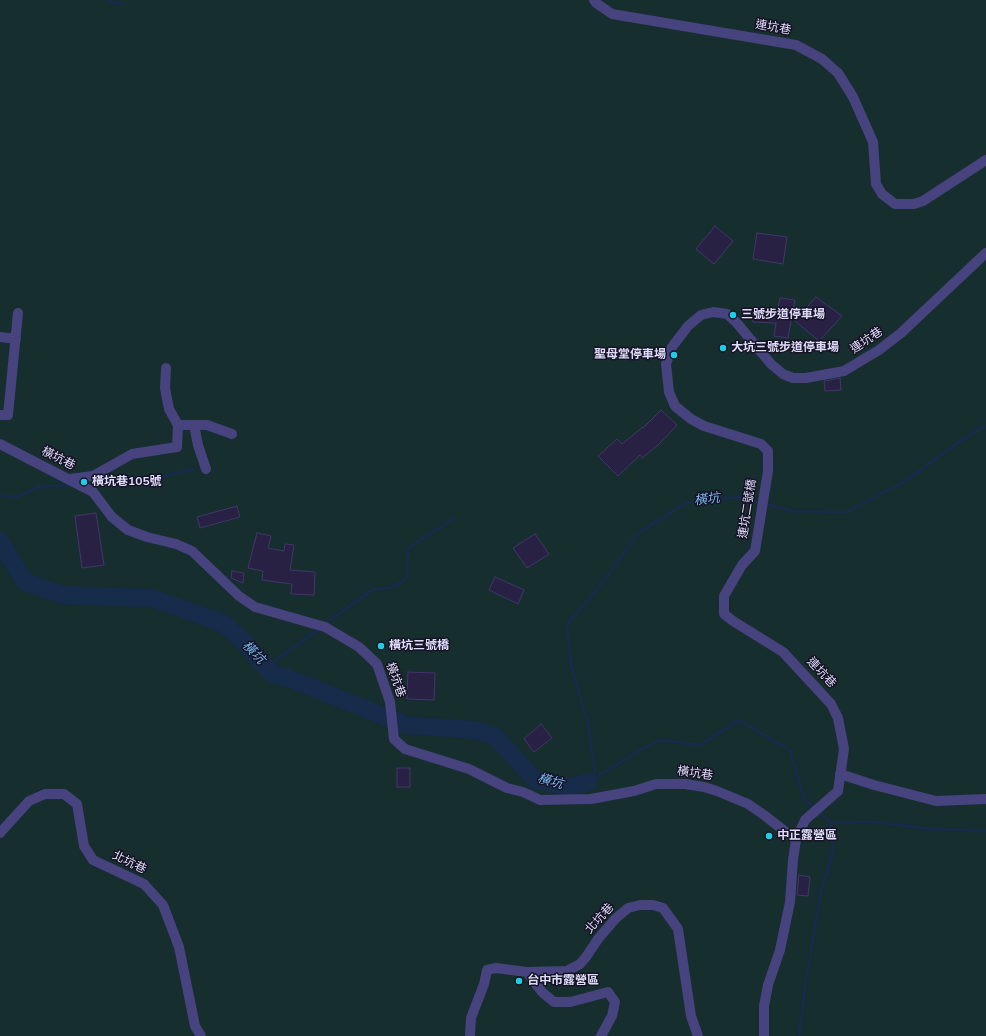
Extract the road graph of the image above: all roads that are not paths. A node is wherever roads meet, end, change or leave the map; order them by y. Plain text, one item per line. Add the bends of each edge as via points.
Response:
1 (594, 0) edge
2 (986, 160) edge
3 (986, 253) edge
4 (18, 313) dead end
5 (0, 337) edge
6 (16, 339) junction
7 (166, 368) dead end
8 (0, 415) edge
9 (178, 425) junction
10 (194, 425) junction
11 (232, 434) dead end
12 (0, 444) edge
13 (206, 469) dead end
14 (768, 472) joint
15 (70, 479) junction
16 (755, 551) joint
17 (840, 774) junction
18 (986, 799) edge
19 (0, 833) edge
20 (796, 840) junction
21 (527, 972) junction
22 (201, 1036) edge
23 (470, 1036) edge
24 (601, 1036) edge
25 (698, 1036) edge
26 (764, 1036) edge

1 - 2 street, 連坑巷 via 612,14 796,45 822,59 838,73 853,97 873,142 876,184 882,194 895,204 914,204 923,201
3 - 14 street, 連坑巷 via 901,333 844,371 806,378 793,378 783,374 727,314 713,312 701,315 688,326 672,346 666,364 669,392 675,406 704,426 761,444 768,451
4 - 6 street
5 - 6 street
6 - 8 street via 8,415
7 - 9 street via 165,388 169,409
9 - 10 street
9 - 15 street via 177,447 132,454 92,476
10 - 11 street via 207,425
10 - 13 street
12 - 15 street, 橫坑巷
14 - 16 street, 連坑二號橋
15 - 20 street, 橫坑巷 via 93,492 112,517 128,530 192,551 239,596 255,607 325,628 359,647 377,664 390,702 394,739 405,749 469,769 540,800 591,799 656,784 704,787 748,804
16 - 17 street, 連坑巷 via 742,565 724,596 724,614 783,652 831,704 838,718 844,749
17 - 18 street via 936,801
17 - 20 street, 連坑巷 via 838,791 805,820
19 - 22 street, 北坑巷 via 29,801 45,794 64,794 77,804 84,846 93,860 144,884 163,905 179,947 195,1026
20 - 26 street via 790,902 764,1006
21 - 23 street, 北坑巷 via 496,968 487,970 471,1018
21 - 24 street via 542,992 554,1002 570,1002 608,992 615,1002 612,1016
21 - 25 street, 北坑巷 via 567,971 580,964 606,929 628,908 640,905 663,908 678,929 691,1016

